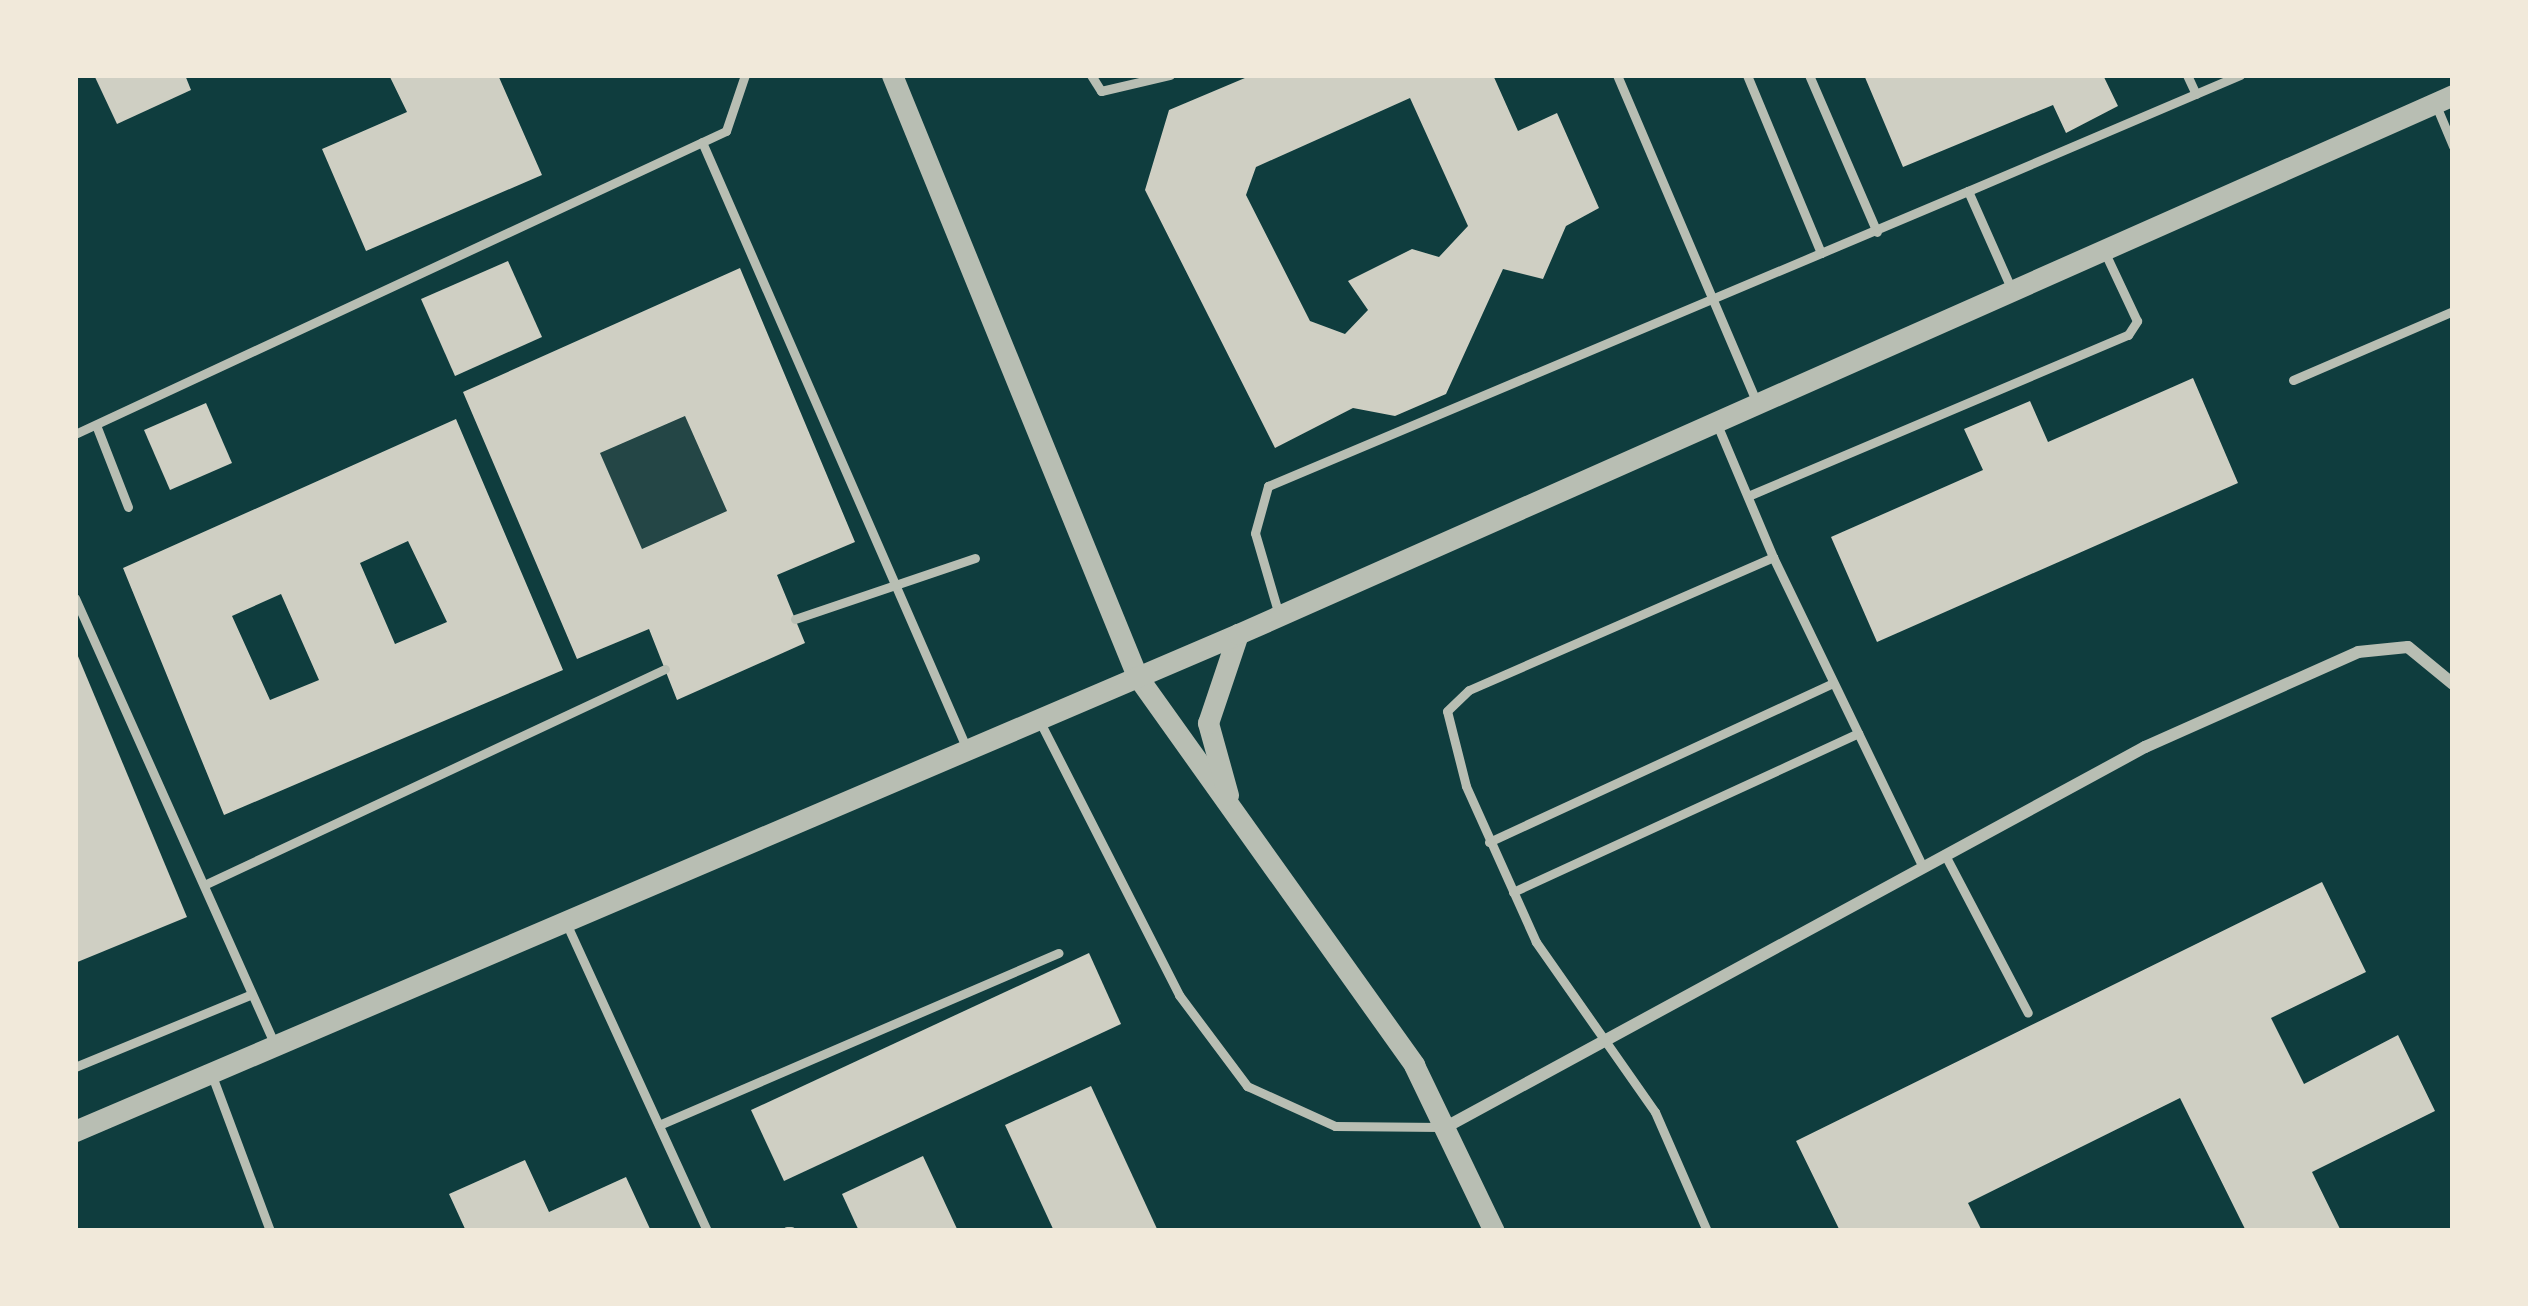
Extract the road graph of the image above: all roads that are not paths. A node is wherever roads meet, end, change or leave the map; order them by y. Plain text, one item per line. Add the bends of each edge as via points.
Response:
1 (745, 75) edge
2 (892, 75) edge
3 (1090, 75) edge
4 (1170, 75) edge
5 (1617, 75) edge
6 (1747, 75) edge
7 (1809, 75) edge
8 (2187, 75) edge
9 (2240, 75) edge
10 (2196, 94) junction
11 (2444, 99) edge
12 (702, 142) junction
13 (2453, 146) edge
14 (1968, 191) junction
15 (1877, 232) junction
16 (2102, 248) junction
17 (1821, 254) junction
18 (2011, 288) junction
19 (1713, 305) junction
20 (2453, 311) edge
21 (2293, 380) dead end
22 (1755, 399) junction
23 (1714, 417) junction
24 (96, 424) junction
25 (75, 434) edge
26 (1748, 496) junction
27 (128, 506) dead end
28 (1773, 557) junction
29 (975, 558) dead end
30 (890, 584) junction
31 (75, 598) edge
32 (1279, 615) junction
33 (795, 619) dead end
34 (1238, 634) junction
35 (664, 669) dead end
36 (1137, 676) junction
37 (1833, 683) junction
38 (2453, 684) edge
39 (1039, 718) junction
40 (1858, 733) junction
41 (967, 749) junction
42 (1228, 796) junction
43 (1489, 842) junction
44 (1945, 855) junction
45 (1923, 867) junction
46 (204, 885) junction
47 (1513, 892) junction
48 (566, 921) junction
49 (1059, 952) dead end
50 (252, 994) junction
51 (2028, 1013) dead end
52 (1605, 1039) junction
53 (275, 1046) junction
54 (75, 1067) edge
55 (211, 1072) junction
56 (659, 1126) junction
57 (1446, 1127) junction
58 (75, 1131) edge
59 (270, 1231) edge
60 (707, 1231) edge
61 (1494, 1231) edge
62 (1707, 1231) edge

1 - 12 lane via 726,131
2 - 36 street
3 - 4 lane via 1101,91
5 - 19 lane
6 - 17 lane
7 - 15 lane
8 - 10 lane
9 - 10 lane
10 - 14 lane
11 - 13 lane
11 - 16 street
12 - 24 lane
12 - 30 lane
14 - 15 lane
14 - 18 lane
15 - 17 lane
16 - 18 street
16 - 26 lane via 2137,321 2128,335
17 - 19 lane
18 - 22 street
19 - 22 lane
19 - 32 lane via 1268,486 1255,532
20 - 21 lane
22 - 23 street
23 - 26 lane
23 - 32 street
24 - 25 lane
24 - 27 lane
26 - 28 lane
28 - 37 lane
28 - 43 lane via 1453,701 1454,744
29 - 30 lane
30 - 33 lane
30 - 41 lane
31 - 46 lane
32 - 34 street
34 - 36 street
34 - 42 street via 1208,724
35 - 46 lane
36 - 39 street
36 - 42 street via 1194,768
37 - 40 lane
37 - 43 lane
38 - 44 street via 2408,647 2358,652 2144,747
39 - 41 street
39 - 57 lane via 1179,995 1247,1086 1335,1126
40 - 45 lane
40 - 47 lane
41 - 48 street
42 - 57 street
43 - 47 lane
44 - 45 street
44 - 51 lane
45 - 52 street
46 - 50 lane
47 - 52 lane
48 - 53 street
48 - 56 lane
49 - 56 lane
50 - 53 lane
50 - 54 lane
52 - 57 street
52 - 62 lane via 1655,1112
53 - 55 street
55 - 58 street
55 - 59 lane
56 - 60 lane
57 - 61 street

